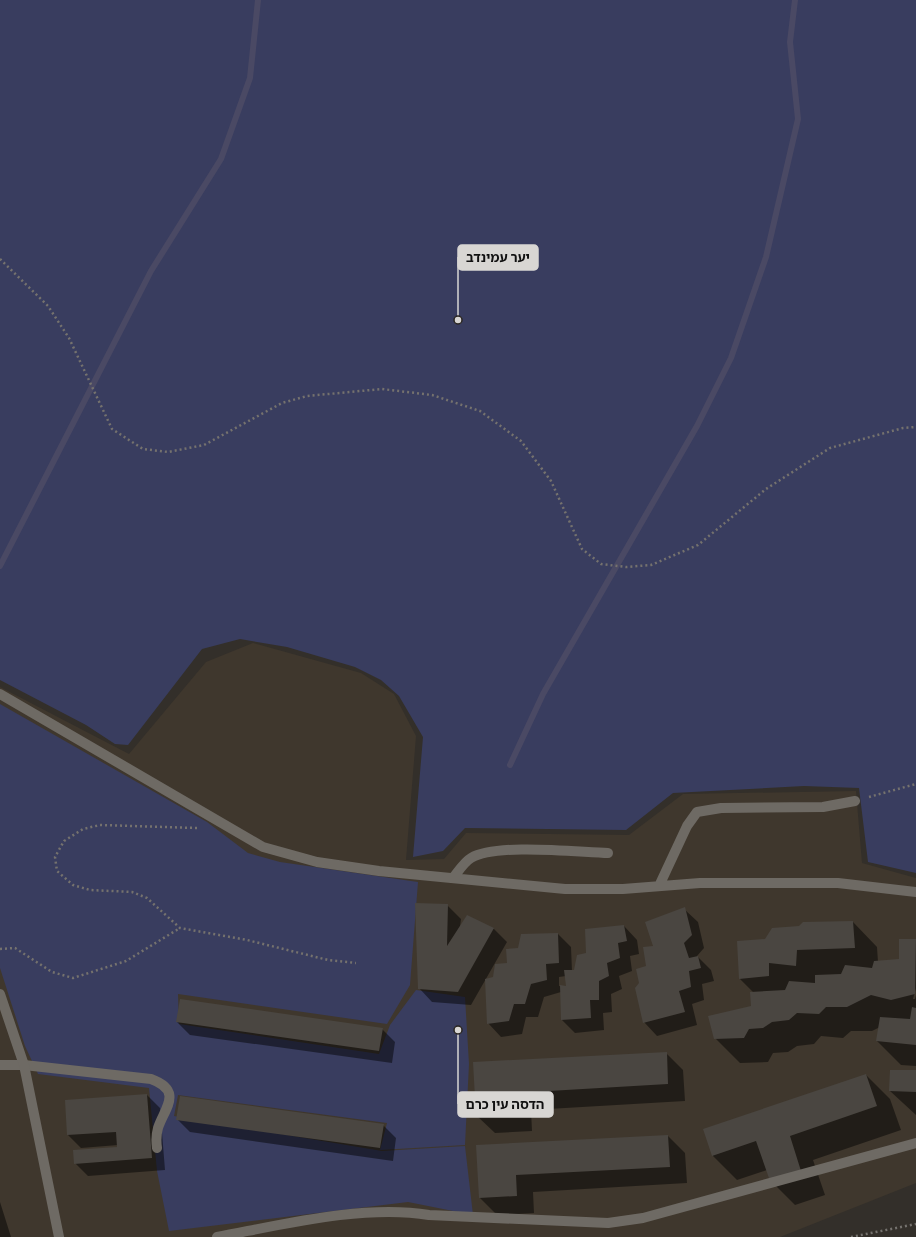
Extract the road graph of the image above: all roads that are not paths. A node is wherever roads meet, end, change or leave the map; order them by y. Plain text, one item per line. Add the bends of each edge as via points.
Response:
1 (0, 694) edge
2 (856, 801) road end
3 (608, 853) dead end
4 (453, 878) junction
5 (659, 886) junction
6 (916, 892) edge
7 (0, 994) edge
8 (0, 1065) edge
9 (24, 1065) junction
10 (916, 1144) edge
11 (157, 1148) dead end
12 (58, 1237) edge
13 (217, 1237) edge

1 - 4 street via 263,847 316,862
2 - 5 street via 823,807 721,808 698,812 687,826
3 - 4 street via 506,849 484,852 470,858
4 - 5 street via 565,889
5 - 6 street via 700,883 838,883
7 - 9 street
8 - 9 street
9 - 11 street via 152,1079 159,1082 168,1091 170,1099 158,1128
9 - 12 street
10 - 13 street via 643,1218 615,1222 519,1220 388,1211 287,1224

